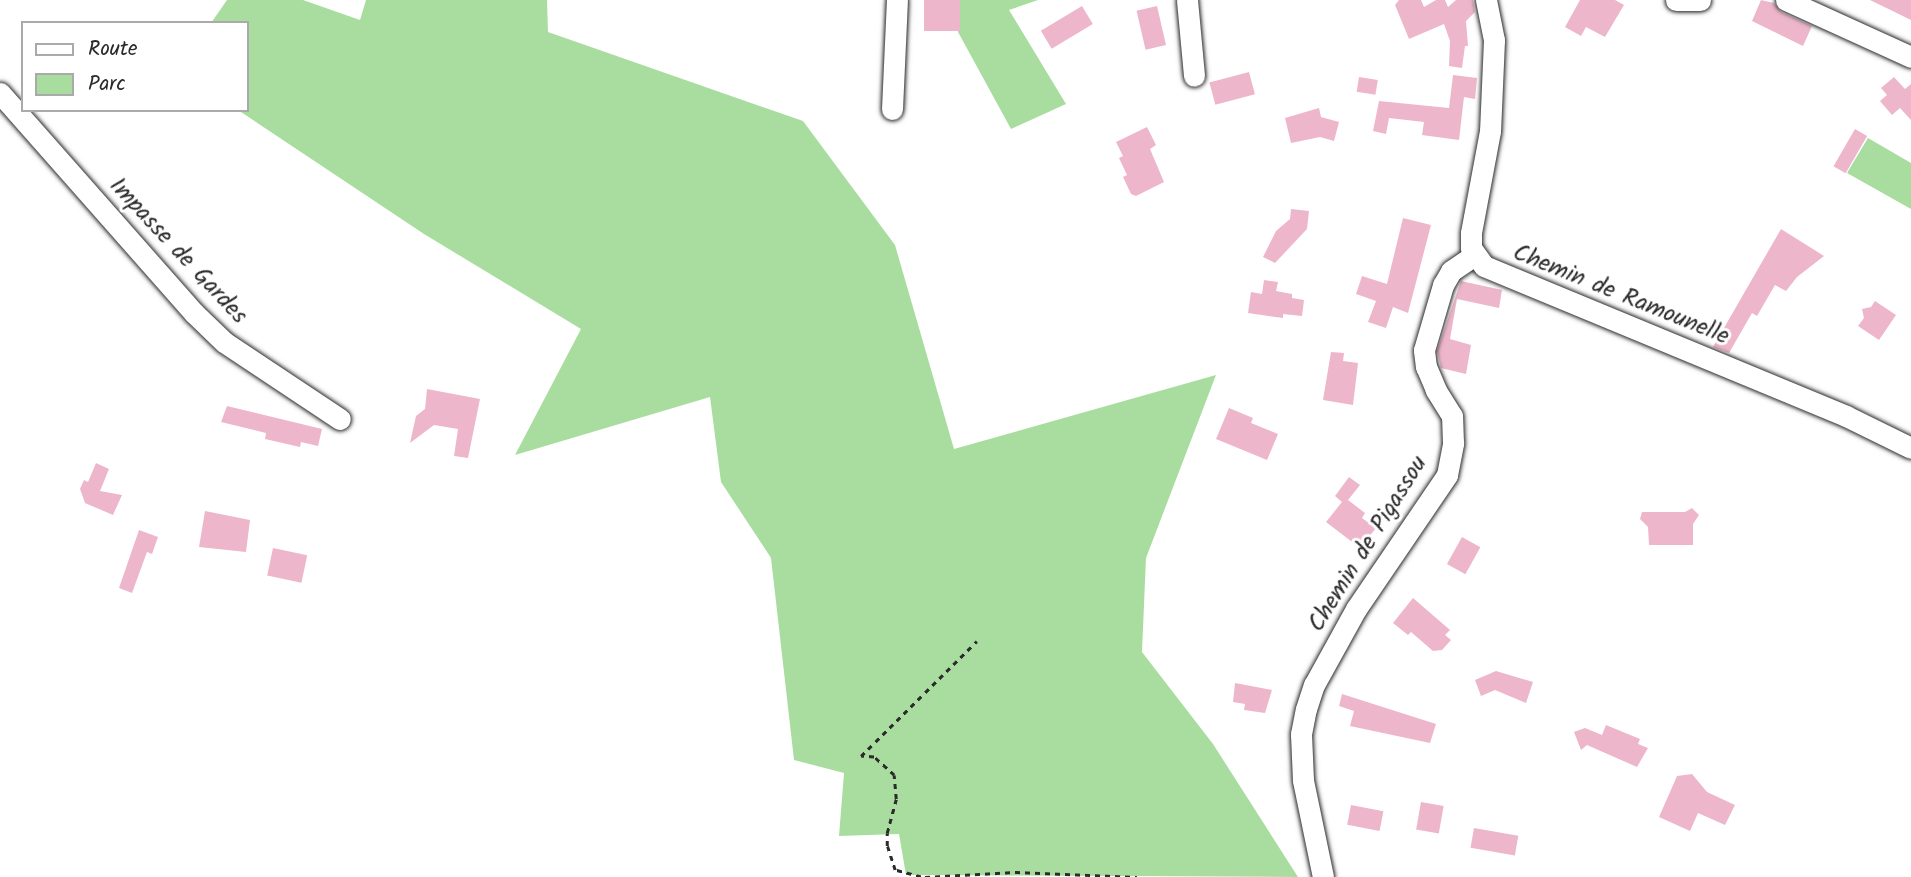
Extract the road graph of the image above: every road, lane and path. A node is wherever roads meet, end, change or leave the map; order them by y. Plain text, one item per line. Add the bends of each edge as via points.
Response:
1 (897, 0) edge
2 (1187, 0) edge
3 (1486, 0) edge
4 (1676, 0) edge
5 (1700, 0) edge
6 (1786, 0) edge
7 (1911, 57) edge
8 (1194, 76) dead end
9 (0, 93) edge
10 (892, 109) dead end
11 (1475, 255) junction
12 (340, 419) dead end
13 (1911, 448) edge
14 (977, 641) dead end
15 (923, 877) edge
16 (1137, 877) edge
17 (1323, 877) edge

1 - 10 street
2 - 8 street
3 - 11 street, Chemin de Ramounelle via 1493,53 1490,131 1471,233
4 - 5 street
6 - 7 street
9 - 12 street, Impasse de Gardes via 224,342
11 - 13 street, Chemin de Ramounelle via 1497,274 1644,331
11 - 17 street, Chemin de Pigassou via 1451,271 1443,285 1424,350 1436,390 1452,416 1447,475 1356,609 1314,685 1306,709 1301,734 1303,780
14 - 15 path via 861,756 874,757 894,775 896,800 887,846 895,870
15 - 16 path via 1015,872

